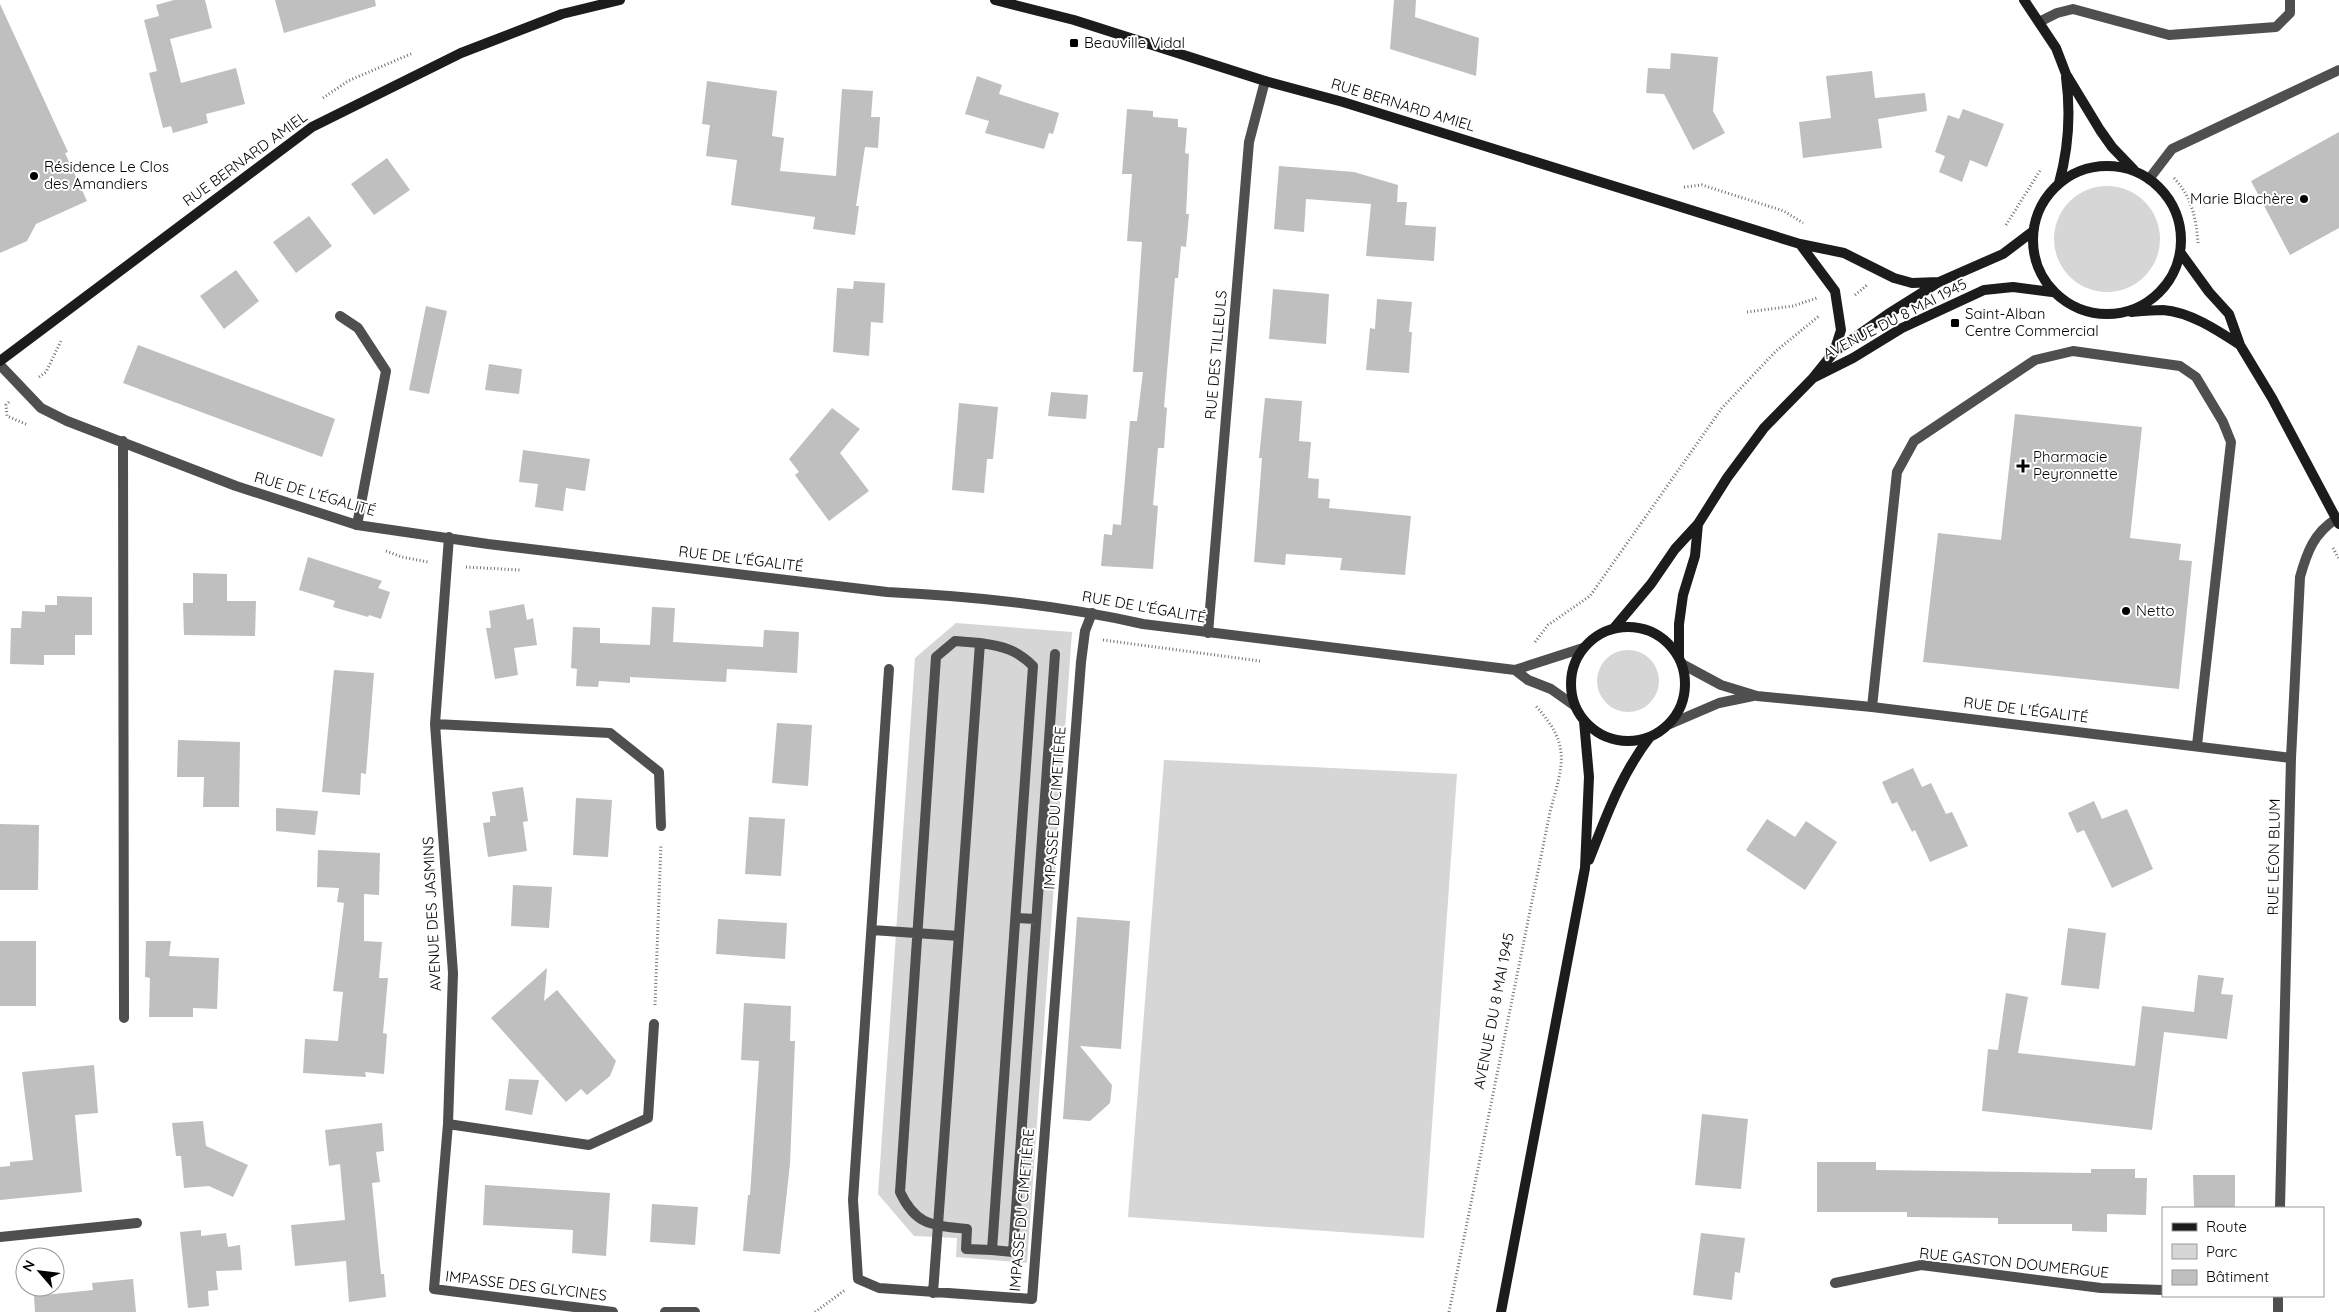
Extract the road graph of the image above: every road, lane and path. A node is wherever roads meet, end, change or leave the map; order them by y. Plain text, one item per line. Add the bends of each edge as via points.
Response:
1 (620, 0) edge
2 (995, 0) edge
3 (2024, 0) edge
4 (2290, 0) edge
5 (2039, 22) junction
6 (2339, 70) edge
7 (2066, 74) junction
8 (1265, 82) junction
9 (2045, 162) dead end
10 (2134, 171) junction
11 (2149, 178) junction
12 (2059, 183) junction
13 (2004, 228) dead end
14 (2032, 232) junction
15 (1800, 244) junction
16 (2180, 252) junction
17 (1876, 270) junction
18 (1939, 282) junction
19 (2052, 292) junction
20 (1822, 294) dead end
21 (1838, 306) junction
22 (1747, 312) dead end
23 (2128, 312) junction
24 (340, 316) dead end
25 (2240, 345) junction
26 (1834, 352) junction
27 (0, 363) edge
28 (1813, 378) junction
29 (123, 441) junction
30 (2338, 521) edge
31 (1698, 524) junction
32 (357, 525) junction
33 (449, 537) junction
34 (1092, 612) junction
35 (1614, 628) junction
36 (1208, 633) junction
37 (980, 643) junction
38 (1532, 646) dead end
39 (1584, 648) junction
40 (1055, 654) dead end
41 (1681, 660) junction
42 (890, 670) dead end
43 (1515, 670) junction
44 (1757, 696) junction
45 (1532, 702) dead end
46 (1575, 706) junction
47 (1872, 707) junction
48 (1584, 721) junction
49 (435, 724) junction
50 (1670, 724) junction
51 (1650, 737) junction
52 (2197, 745) junction
53 (2291, 758) junction
54 (661, 826) joint
55 (1585, 868) junction
56 (1016, 918) junction
57 (1036, 919) junction
58 (872, 930) junction
59 (917, 933) junction
60 (959, 936) junction
61 (124, 1018) dead end
62 (654, 1024) joint
63 (448, 1124) junction
64 (2280, 1207) edge
65 (136, 1223) dead end
66 (938, 1225) junction
67 (0, 1237) edge
68 (992, 1250) junction
69 (858, 1279) junction
70 (1835, 1283) dead end
71 (434, 1289) joint
72 (2162, 1290) edge
73 (933, 1293) junction
74 (2278, 1297) edge
75 (613, 1312) edge
76 (665, 1312) edge
77 (695, 1312) edge
78 (815, 1312) edge
79 (1449, 1312) edge
80 (1500, 1312) edge
81 (2278, 1312) edge

1 - 27 main road, RUE BERNARD AMIEL via 562,14 461,53 312,127
2 - 8 main road, RUE BERNARD AMIEL via 1074,20
3 - 5 main road
4 - 5 street via 2290,13 2276,27 2266,28 2169,35 2073,9
5 - 7 main road via 2056,48
6 - 11 street via 2172,149
7 - 10 main road via 2112,147
7 - 12 main road via 2069,140
8 - 15 main road, RUE BERNARD AMIEL via 1343,102
8 - 36 street, RUE DES TILLEULS via 1249,142
9 - 13 path
10 - 11 main road
10 - 12 main road via 2115,166 2095,167 2076,172
11 - 16 main road via 2164,192 2175,211 2181,231
12 - 14 main road via 2046,197
14 - 18 main road, AVENUE DU 8 MAI 1945 via 2003,254
14 - 19 main road via 2033,254 2040,274
15 - 17 main road, RUE BERNARD AMIEL via 1844,253
15 - 21 main road via 1835,291
16 - 23 main road via 2171,278 2153,299
16 - 25 main road via 2229,314
17 - 18 main road, RUE BERNARD AMIEL via 1912,283
17 - 21 path via 1870,282
18 - 26 main road, AVENUE DU 8 MAI 1945
19 - 23 main road via 2068,305 2087,313 2108,315
19 - 28 main road, AVENUE DU 8 MAI 1945 via 2013,287 1984,290 1902,328
20 - 22 path via 1813,301 1793,306
21 - 26 main road via 1841,330
21 - 38 path via 1807,325 1747,380 1693,447 1590,596 1548,625
23 - 25 main road via 2164,310 2218,330
24 - 32 street via 358,328 386,371
25 - 30 main road
26 - 28 main road, AVENUE DU 8 MAI 1945
27 - 29 street, RUE DE L'ÉGALITÉ via 41,408
28 - 31 main road, AVENUE DU 8 MAI 1945 via 1764,428
29 - 32 street, RUE DE L'ÉGALITÉ via 236,486
29 - 61 street
30 - 53 street, RUE LÉON BLUM via 2322,528 2307,553 2300,577
31 - 35 main road, AVENUE DU 8 MAI 1945 via 1674,549 1651,584
31 - 41 main road, AVENUE DU 8 MAI 1945 via 1695,556 1683,595 1679,624
32 - 33 street, RUE DE L'ÉGALITÉ
33 - 34 street, RUE DE L'ÉGALITÉ via 887,592 935,594
33 - 49 street, AVENUE DES JASMINS
34 - 36 street, RUE DE L'ÉGALITÉ via 1143,624
34 - 73 street, IMPASSE DU CIMETIÈRE via 1085,631 1081,662 1032,1299
35 - 39 main road via 1592,639
35 - 41 main road via 1629,626 1651,632 1670,644
36 - 43 street, RUE DE L'ÉGALITÉ
37 - 56 street via 1006,647 1024,656 1033,666
37 - 59 street via 955,641 936,657
37 - 60 street
39 - 43 street, RUE DE L'ÉGALITÉ
39 - 46 main road via 1575,661 1571,676
40 - 57 street
41 - 44 street, RUE DE L'ÉGALITÉ via 1721,685
41 - 50 main road via 1686,680 1684,695
42 - 58 street
43 - 46 street, RUE DE L'ÉGALITÉ
44 - 47 street, RUE DE L'ÉGALITÉ
44 - 50 street, RUE DE L'ÉGALITÉ via 1719,703
45 - 79 path, AVENUE DU 8 MAI 1945 via 1559,736 1562,761
46 - 48 main road
47 - 52 street, RUE DE L'ÉGALITÉ
47 - 52 street via 1897,472 1914,441 2035,360 2073,351 2180,366 2196,377 2231,442
48 - 51 main road via 1598,733 1615,740 1633,741
48 - 55 main road via 1589,778
49 - 54 street via 610,733 659,772
49 - 63 street, AVENUE DES JASMINS via 453,973
50 - 51 main road
51 - 55 main road via 1620,783
52 - 53 street, RUE DE L'ÉGALITÉ
53 - 64 street, RUE LÉON BLUM
54 - 62 path
55 - 80 main road
56 - 57 street
56 - 68 street
57 - 68 street via 1013,1252
58 - 59 street
58 - 69 street via 854,1200
59 - 60 street
59 - 66 street via 900,1192 913,1214
60 - 66 street
62 - 63 street via 648,1118 589,1145
63 - 71 street, AVENUE DES JASMINS
65 - 67 street
66 - 68 street via 967,1228 966,1249
66 - 73 street
69 - 73 street, IMPASSE DU CIMETIÈRE via 879,1288
69 - 78 path
70 - 72 street, RUE GASTON DOUMERGUE via 1921,1265 2101,1288
71 - 75 street, IMPASSE DES GLYCINES
74 - 81 street
76 - 77 street

